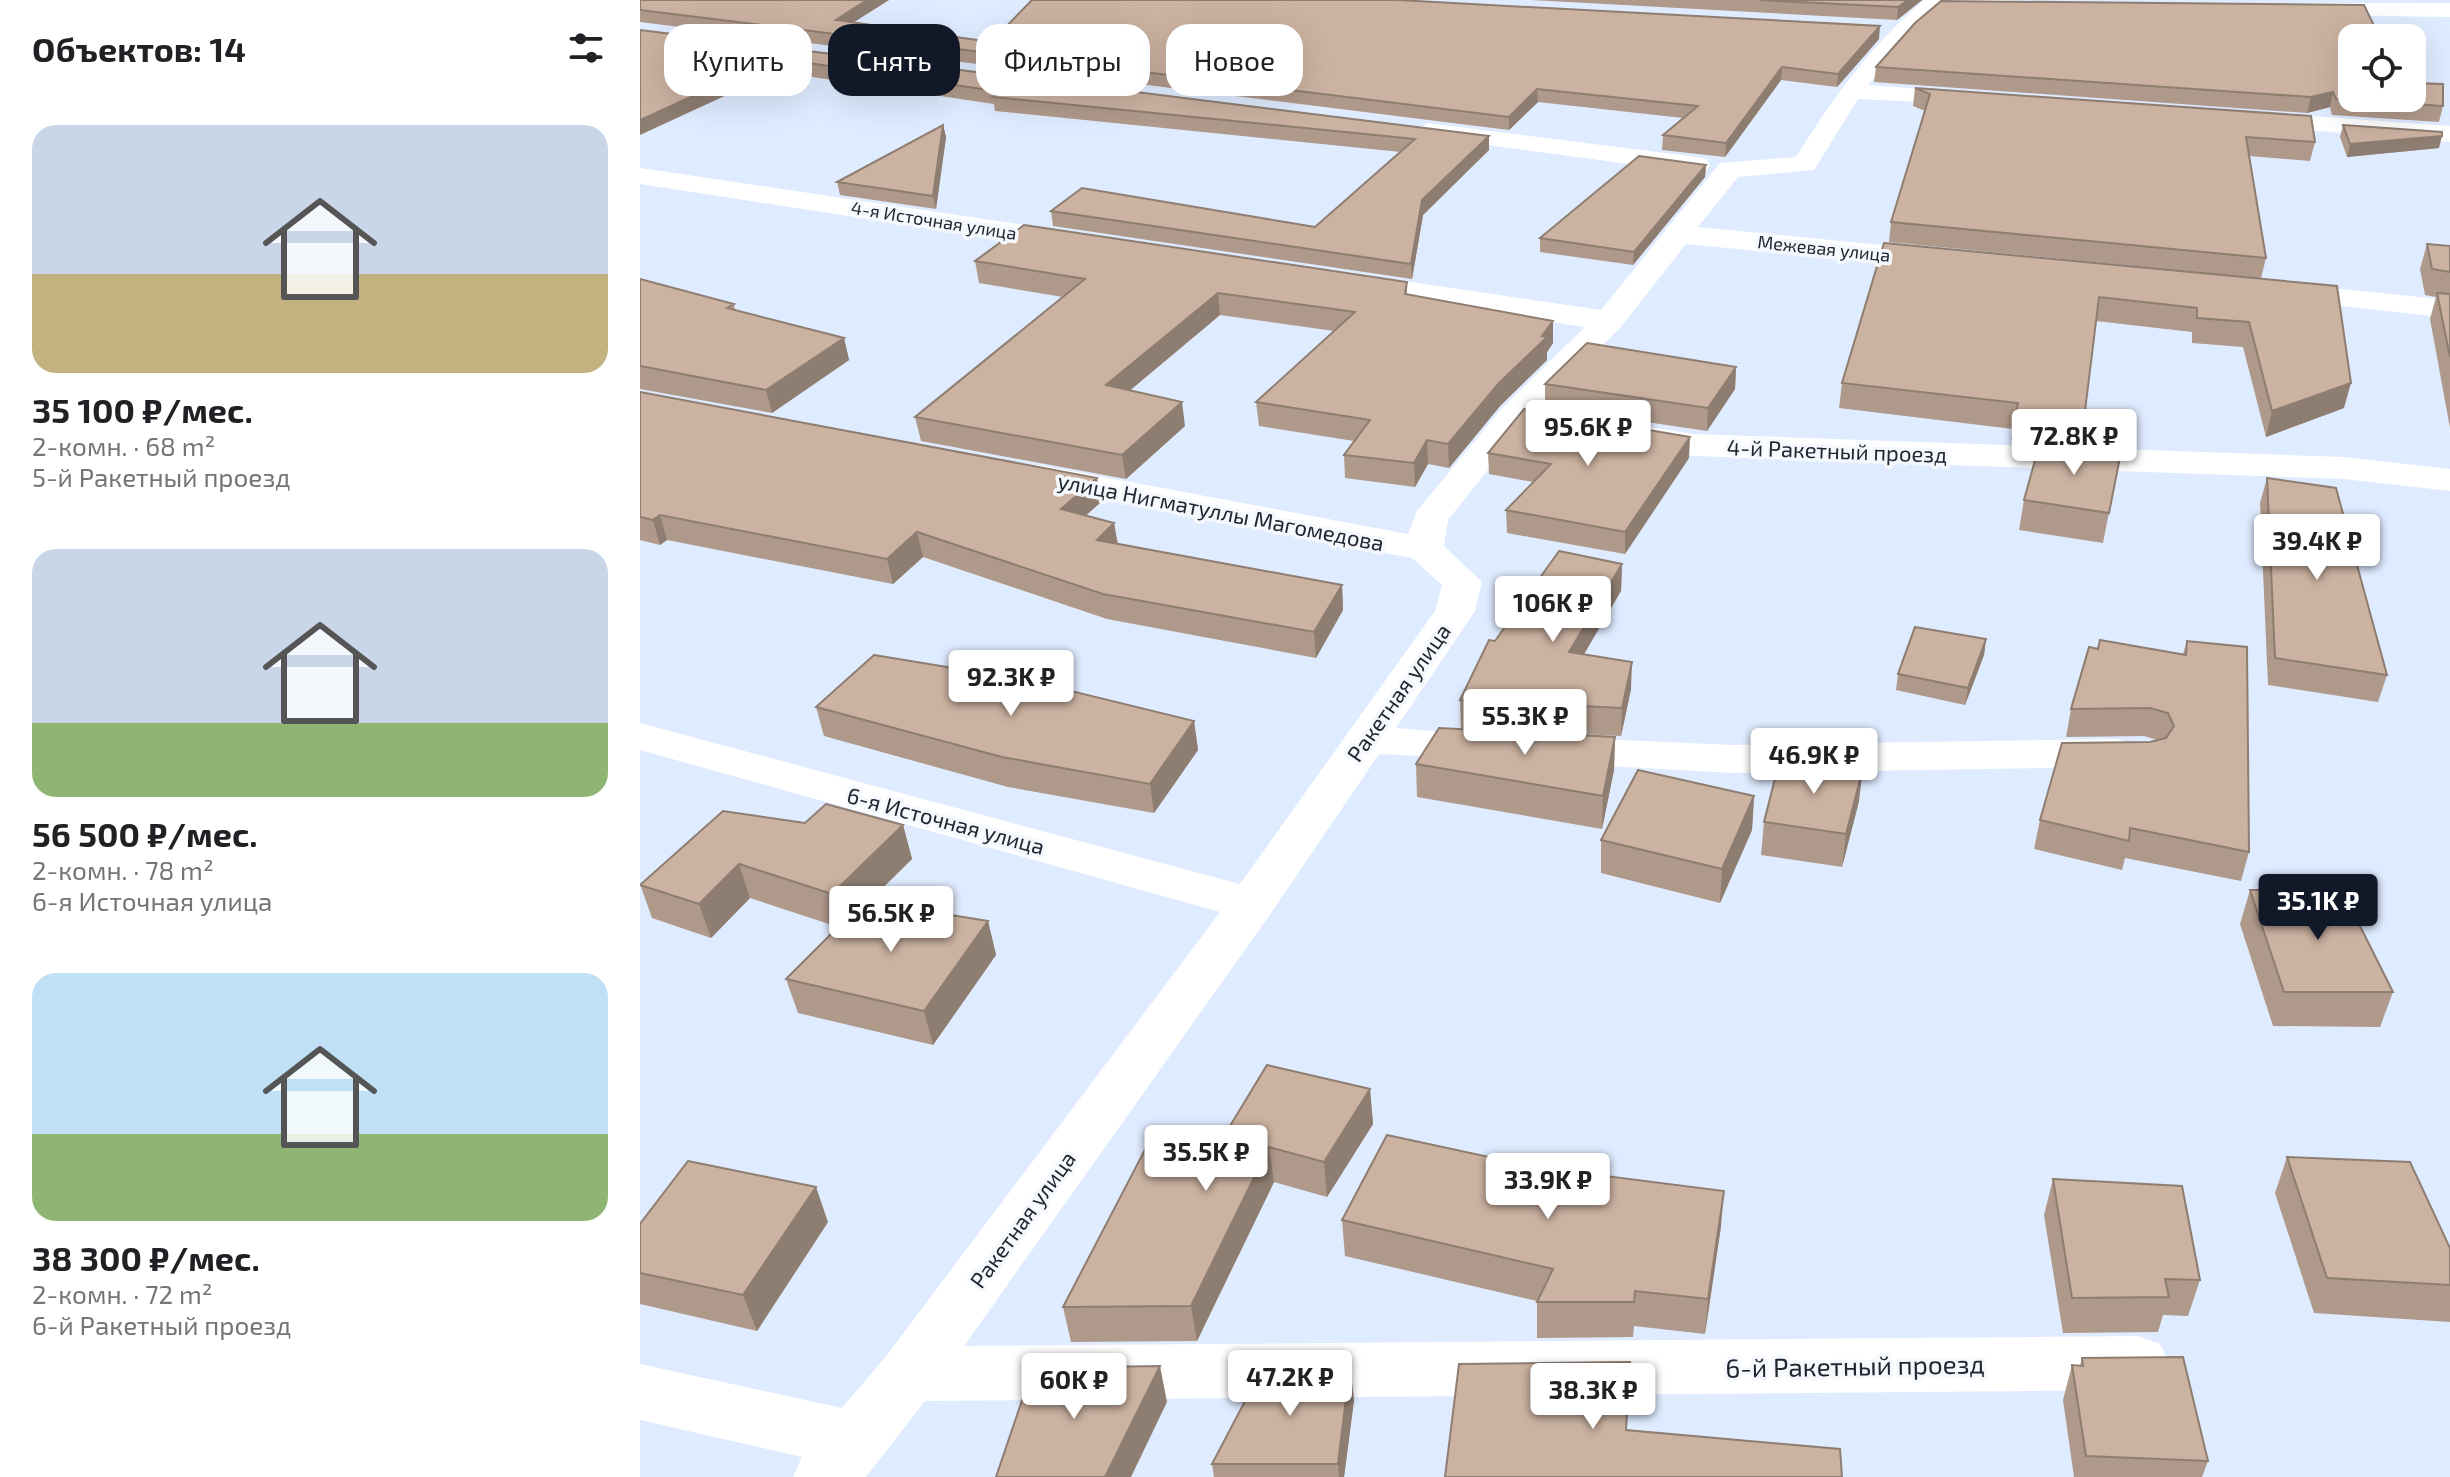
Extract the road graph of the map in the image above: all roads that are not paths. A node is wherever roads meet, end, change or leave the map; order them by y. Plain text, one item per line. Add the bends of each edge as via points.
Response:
1 (2007, 3) edge
2 (2293, 9) edge
3 (2450, 10) edge
4 (1850, 91) junction
5 (1991, 101) edge
6 (2227, 118) edge
7 (1398, 127) edge
8 (2450, 134) edge
9 (1730, 169) junction
10 (640, 176) edge
11 (1676, 234) junction
12 (1093, 244) edge
13 (1976, 263) edge
14 (1327, 279) edge
15 (2245, 289) edge
16 (2450, 309) edge
17 (1609, 321) junction
18 (1514, 415) junction
19 (1559, 423) edge
20 (1604, 430) edge
21 (1001, 469) edge
22 (2450, 480) edge
23 (1424, 549) junction
24 (640, 736) edge
25 (1365, 740) junction
26 (2143, 753) edge
27 (1252, 904) junction
28 (2176, 1362) edge
29 (909, 1374) junction
30 (640, 1392) edge
31 (841, 1458) edge

1 - 4 street via 1932,5 1887,29
2 - 3 street
4 - 5 street
4 - 9 street via 1805,164
6 - 8 street
7 - 9 street
9 - 11 street
10 - 12 street, 4-я Источная улица
11 - 13 street, Межевая улица
11 - 17 street
14 - 17 street
15 - 16 street
17 - 18 street
18 - 19 street
18 - 23 street via 1430,519
20 - 22 street, 4-й Ракетный проезд via 1693,445 2344,468
21 - 23 street, улица Нигматуллы Магомедова
23 - 25 street, Ракетная улица via 1462,582 1455,611
24 - 27 street, 6-я Источная улица
25 - 26 street via 1733,759
25 - 27 street, Ракетная улица
27 - 29 street, Ракетная улица
28 - 29 street, 6-й Ракетный проезд
29 - 31 street, Ракетная улица
30 - 31 street

